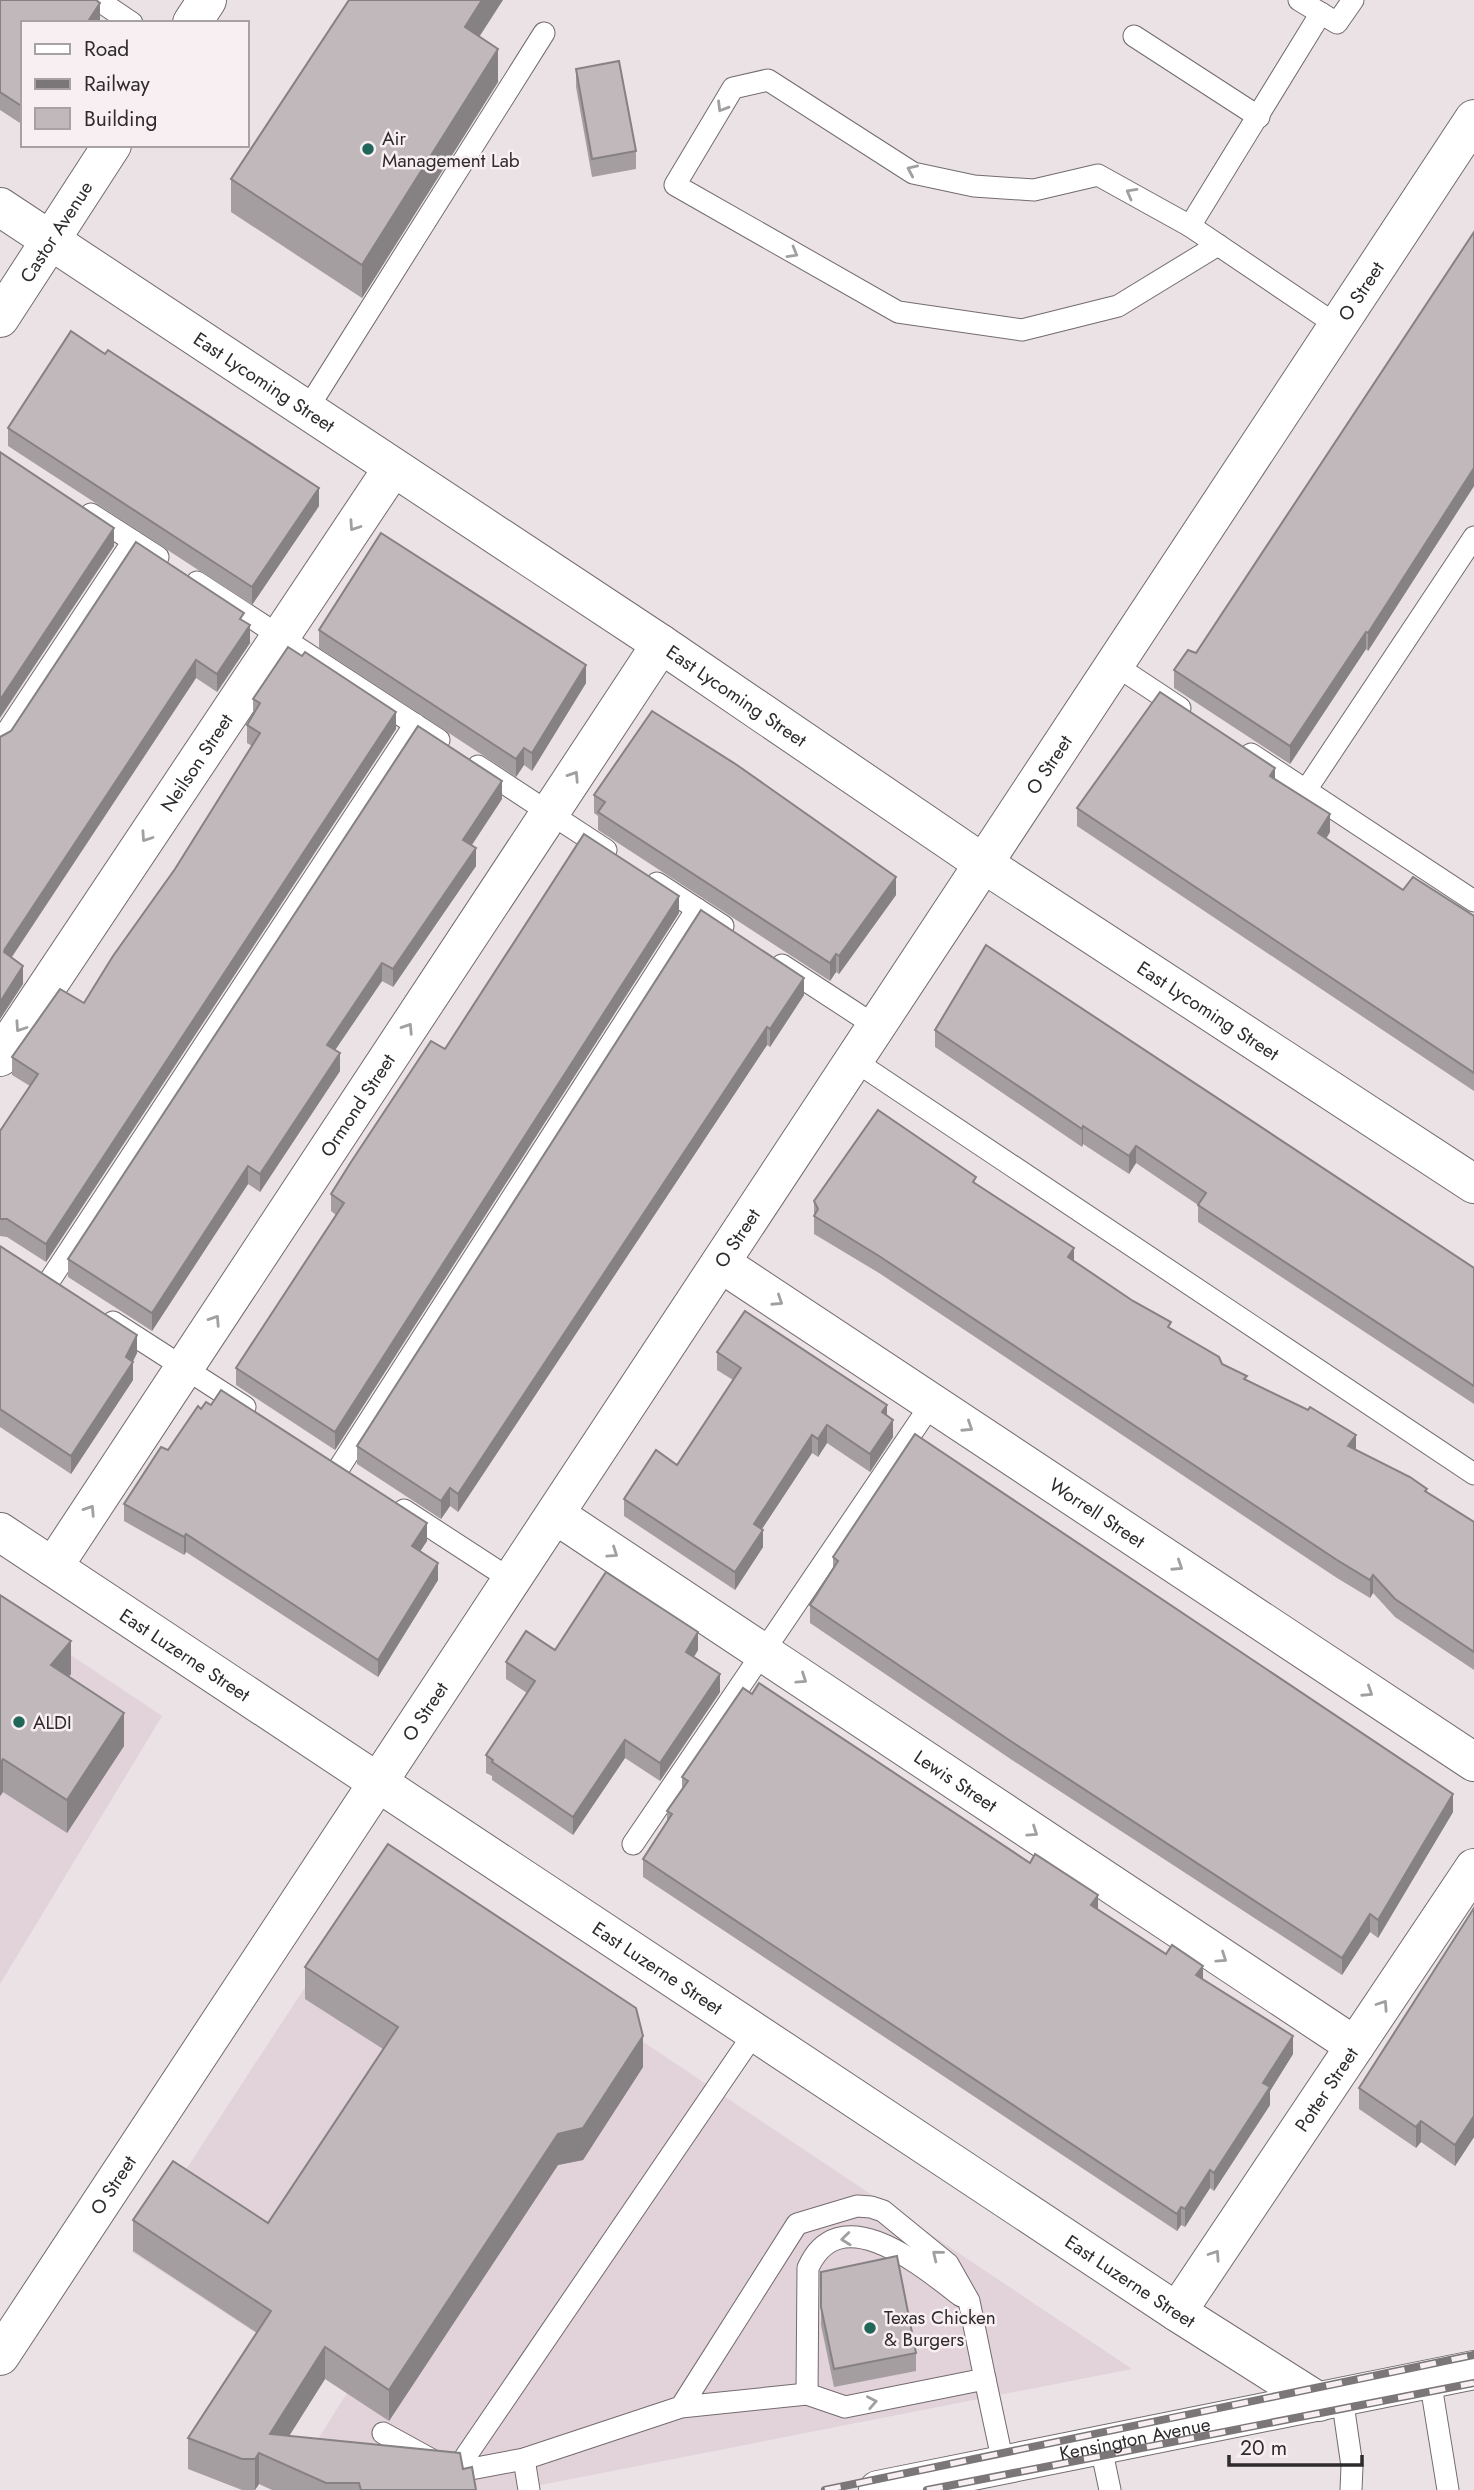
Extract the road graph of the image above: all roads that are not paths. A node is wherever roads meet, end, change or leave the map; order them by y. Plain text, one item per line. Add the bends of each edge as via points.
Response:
1 (98, 0) edge
2 (207, 0) edge
3 (1299, 0) edge
4 (1353, 0) edge
5 (1321, 13) junction
6 (129, 21) edge
7 (193, 21) edge
8 (544, 33) dead end
9 (1134, 36) dead end
10 (1259, 117) junction
11 (1474, 119) edge
12 (111, 147) edge
13 (0, 207) edge
14 (1190, 226) junction
15 (50, 241) junction
16 (1218, 245) junction
17 (0, 318) edge
18 (1338, 326) junction
19 (306, 411) junction
20 (392, 469) junction
21 (78, 506) edge
22 (1474, 537) edge
23 (133, 541) junction
24 (281, 636) junction
25 (661, 644) junction
26 (1115, 665) junction
27 (1193, 717) edge
28 (415, 724) junction
29 (0, 742) edge
30 (1238, 746) edge
31 (1306, 790) junction
32 (550, 813) junction
33 (984, 864) junction
34 (1474, 901) edge
35 (697, 909) junction
36 (742, 939) edge
37 (764, 953) edge
38 (877, 1027) junction
39 (0, 1056) edge
40 (855, 1060) junction
41 (1474, 1184) edge
42 (722, 1264) junction
43 (30, 1267) edge
44 (50, 1280) junction
45 (72, 1295) edge
46 (94, 1309) edge
47 (184, 1367) junction
48 (932, 1403) junction
49 (261, 1418) edge
50 (317, 1454) edge
51 (339, 1468) junction
52 (1474, 1474) edge
53 (362, 1483) edge
54 (385, 1498) edge
55 (556, 1515) junction
56 (0, 1532) edge
57 (53, 1567) junction
58 (513, 1581) junction
59 (763, 1653) junction
60 (1474, 1762) edge
61 (380, 1784) junction
62 (633, 1844) dead end
63 (1474, 1868) edge
64 (755, 2032) junction
65 (1355, 2046) junction
66 (968, 2301) junction
67 (1177, 2312) junction
68 (0, 2356) edge
69 (1474, 2370) edge
70 (985, 2379) junction
71 (1430, 2379) junction
72 (807, 2394) junction
73 (1331, 2399) junction
74 (681, 2407) junction
75 (383, 2433) dead end
76 (1100, 2443) junction
77 (524, 2459) junction
78 (1003, 2463) junction
79 (455, 2472) junction
80 (892, 2489) edge
81 (529, 2490) edge
82 (1110, 2490) edge
83 (1351, 2490) edge
84 (1448, 2490) edge

1 - 6 lane
2 - 7 street
3 - 5 lane
4 - 5 lane via 1337,23
5 - 10 lane
8 - 19 lane
9 - 10 lane
10 - 14 lane
11 - 18 street, O Street
12 - 15 street, Castor Avenue
13 - 15 street, East Lycoming Street
14 - 16 lane
14 -> 16 lane via 1098,175 1034,190 974,187 913,173 768,80 733,88 675,185 898,312 1022,330 1118,306
15 - 17 street, Castor Avenue
15 - 19 street, East Lycoming Street
16 - 18 lane
18 - 26 street, O Street
19 - 20 street, East Lycoming Street
20 -> 24 street, Neilson Street
20 - 25 street, East Lycoming Street
21 - 23 lane
22 - 31 lane
23 - 24 lane
23 - 29 lane
24 - 28 lane
24 -> 39 street, Neilson Street
32 -> 25 street, Ormond Street
25 - 33 street, East Lycoming Street
26 - 27 lane
26 - 33 street, O Street
28 - 32 lane
28 - 44 lane
30 - 31 lane
31 - 34 lane
32 - 35 lane
47 -> 32 street, Ormond Street
33 - 38 street, O Street
33 - 41 street, East Lycoming Street
35 - 36 lane
35 - 51 lane
37 - 38 lane
38 - 40 street, O Street
40 - 42 street, O Street
40 - 52 lane
42 -> 48 street, Worrell Street
42 - 55 street, O Street
43 - 44 lane
44 - 45 lane
46 - 47 lane
47 - 49 lane
57 -> 47 street, Ormond Street
48 - 59 lane
48 -> 60 street, Worrell Street
50 - 51 lane
51 - 53 lane
54 - 58 lane
55 - 58 street, O Street
55 -> 59 street, Lewis Street
56 - 57 street, East Luzerne Street
57 - 61 street, East Luzerne Street
58 - 61 street, O Street
59 - 62 lane
59 -> 65 street, Lewis Street
61 - 64 street, East Luzerne Street
61 - 68 street, O Street
65 -> 63 street, Potter Street
64 - 67 street, East Luzerne Street
64 - 79 lane
67 -> 65 street, Potter Street
66 - 70 lane
66 -> 72 lane via 919,2264 878,2242 864,2237 828,2241 808,2268
66 -> 74 lane via 948,2264 883,2211 857,2206 797,2224
67 - 73 street, East Luzerne Street
69 - 71 street, Kensington Avenue
72 -> 70 lane via 845,2407
70 - 78 lane
71 - 73 street, Kensington Avenue
71 - 84 lane
72 - 74 lane
73 - 76 street, Kensington Avenue
73 - 83 lane via 1352,2466
74 - 77 lane
75 - 79 lane
76 - 78 street, Kensington Avenue
76 - 82 lane
77 - 79 lane
77 - 81 lane
78 - 80 street, Kensington Avenue

